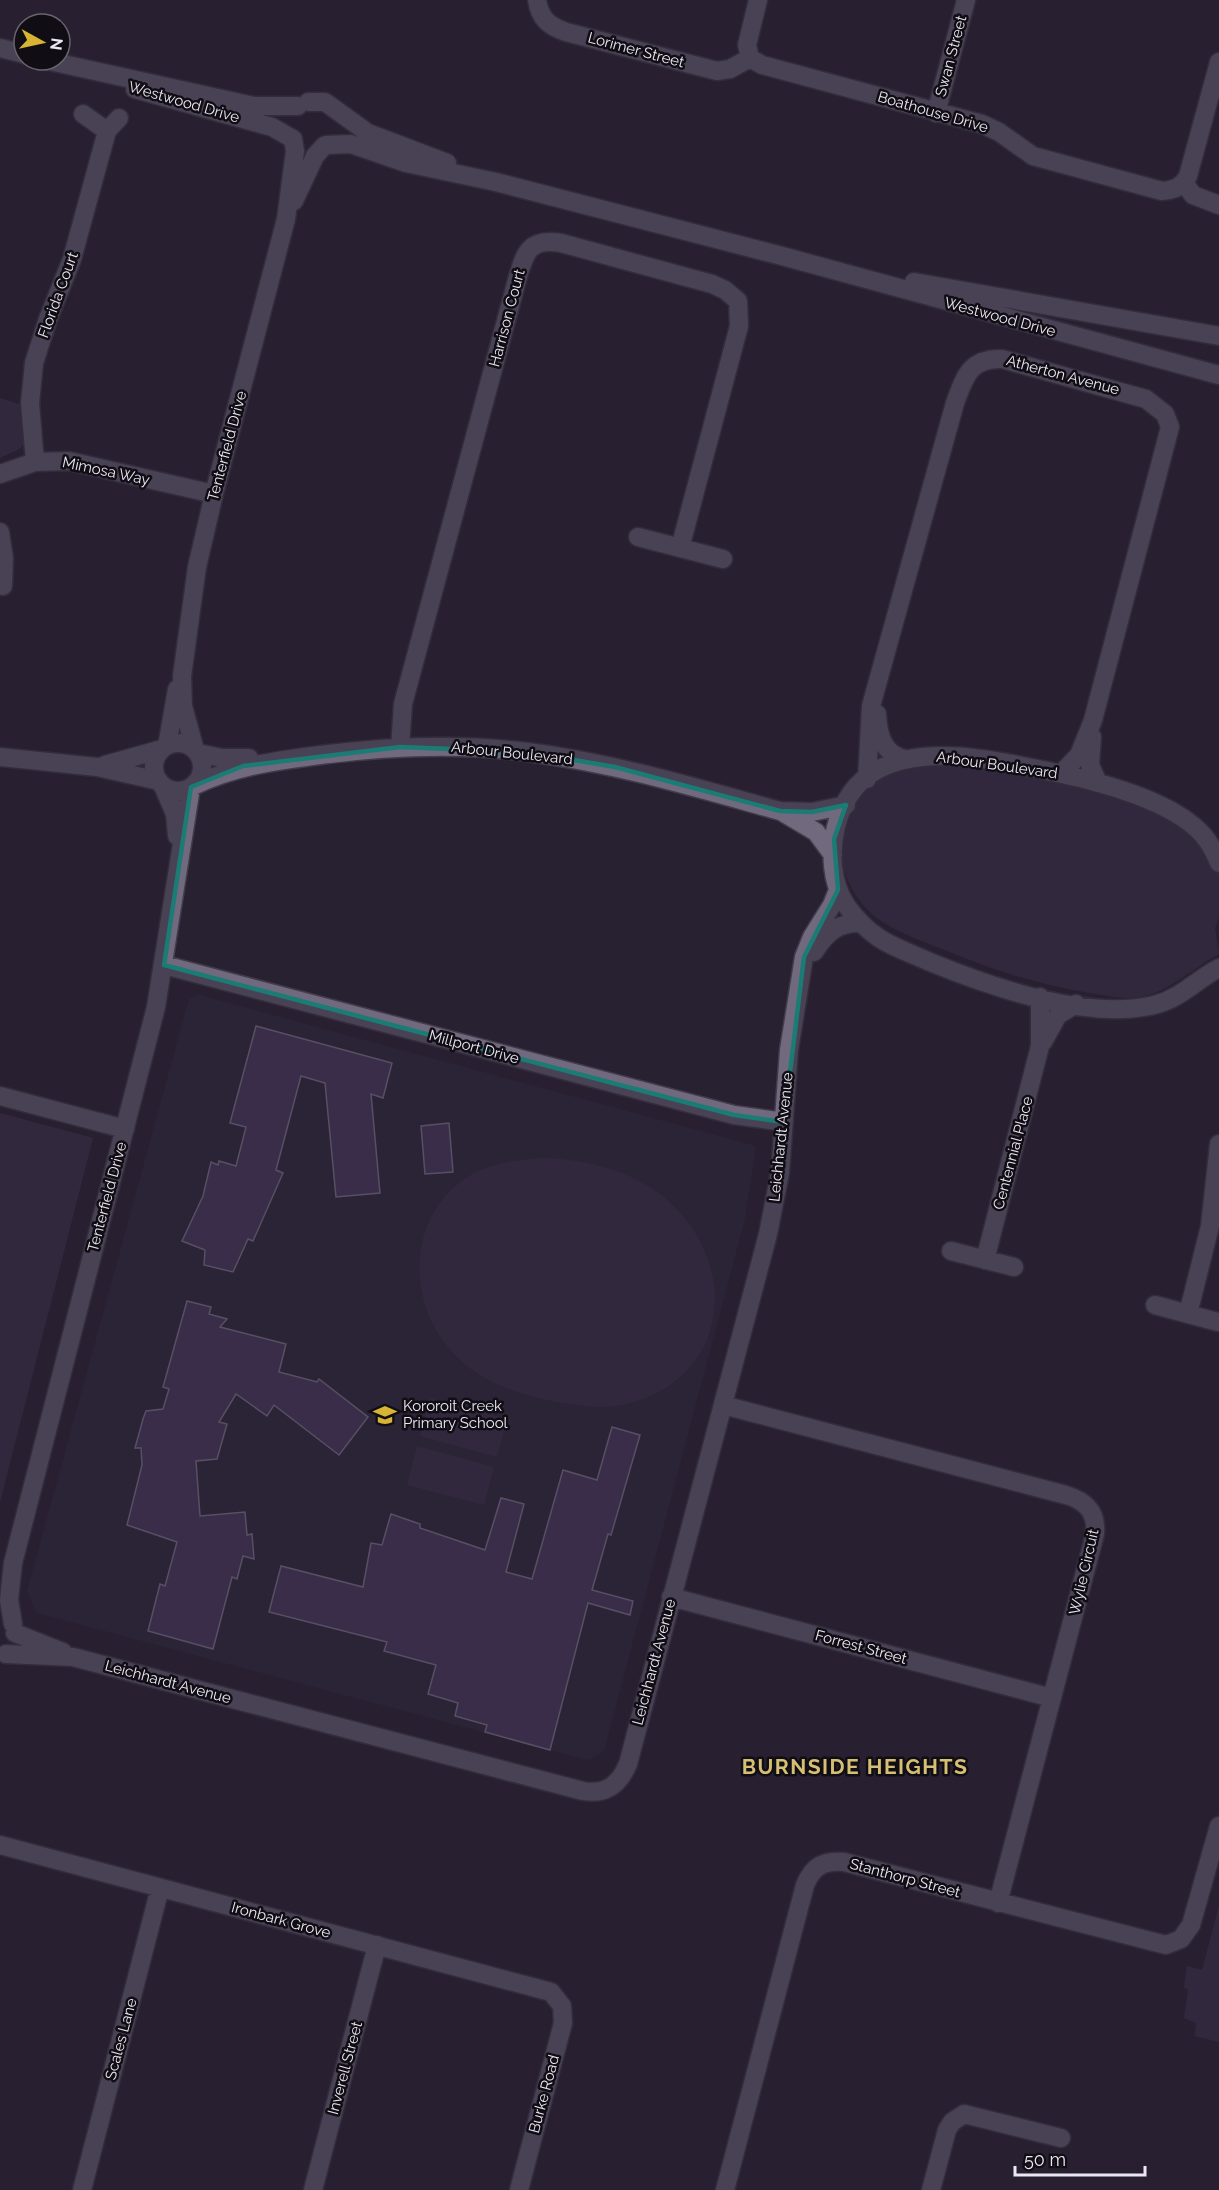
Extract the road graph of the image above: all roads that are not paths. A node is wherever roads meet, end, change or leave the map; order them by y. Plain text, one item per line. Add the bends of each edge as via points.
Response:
1 (537, 0) edge
2 (758, 0) edge
3 (966, 0) edge
4 (750, 58) junction
5 (1219, 62) edge
6 (74, 68) joint
7 (303, 104) junction
8 (936, 113) junction
9 (83, 114) dead end
10 (293, 139) junction
11 (325, 145) junction
12 (496, 182) junction
13 (1184, 183) junction
14 (1219, 205) edge
15 (286, 219) junction
16 (782, 256) junction
17 (1219, 336) edge
18 (1219, 375) edge
19 (35, 462) junction
20 (0, 474) edge
21 (214, 494) junction
22 (0, 532) edge
23 (638, 537) dead end
24 (680, 548) junction
25 (723, 560) dead end
26 (3, 586) dead end
27 (182, 676) junction
28 (878, 685) junction
29 (1093, 720) junction
30 (400, 747) junction
31 (164, 748) junction
32 (196, 751) junction
33 (0, 757) edge
34 (905, 759) junction
35 (274, 761) junction
36 (97, 767) junction
37 (1061, 774) junction
38 (867, 779) junction
39 (1098, 783) junction
40 (161, 784) junction
41 (192, 787) junction
42 (846, 805) junction
43 (780, 811) junction
44 (833, 855) junction
45 (1219, 863) edge
46 (177, 867) junction
47 (838, 890) junction
48 (861, 923) junction
49 (164, 965) junction
50 (1219, 968) edge
51 (799, 986) junction
52 (1040, 997) junction
53 (1076, 1004) junction
54 (1041, 1046) junction
55 (0, 1096) edge
56 (784, 1122) junction
57 (125, 1129) junction
58 (1219, 1144) edge
59 (951, 1251) dead end
60 (985, 1260) junction
61 (1014, 1267) dead end
62 (1155, 1305) dead end
63 (1188, 1314) junction
64 (1218, 1322) edge
65 (723, 1405) junction
66 (21, 1523) junction
67 (0, 1575) edge
68 (671, 1597) junction
69 (9, 1623) edge
70 (3, 1657) edge
71 (73, 1657) junction
72 (1052, 1698) junction
73 (1219, 1826) edge
74 (0, 1845) edge
75 (160, 1888) junction
76 (998, 1903) junction
77 (377, 1945) junction
78 (559, 1999) joint
79 (1061, 2138) dead end
80 (82, 2190) edge
81 (313, 2190) edge
82 (519, 2190) edge
83 (725, 2190) edge
84 (931, 2190) edge

1 - 4 street, Lorimer Street via 545,21 566,32 717,71
2 - 4 street via 748,36
3 - 8 street, Swan Street
4 - 8 street, Boathouse Drive via 762,65
5 - 13 street
6 - 7 street, Westwood Drive via 254,106
6 - 10 street, Westwood Drive via 152,95 272,127
7 - 10 street via 291,115 288,125
7 - 11 street via 318,103 333,116 333,137
7 - 12 street, Westwood Drive via 326,102 368,133
8 - 13 street, Boathouse Drive via 982,124 1033,156 1076,169 1162,192
9 - 19 street, Florida Court via 113,125 72,259 34,363 30,403
10 - 11 street via 306,149
10 - 15 street, Tenterfield Drive via 295,151
11 - 12 street, Westwood Drive via 351,144 406,163
11 - 15 street, Tenterfield Drive via 311,164
12 - 16 street, Westwood Drive
13 - 14 street via 1193,195
15 - 21 street, Tenterfield Drive
16 - 17 street, Westwood Drive via 1016,302
16 - 18 street, Westwood Drive
19 - 20 street, Mimosa Way
19 - 21 street, Mimosa Way via 69,461
21 - 27 street, Tenterfield Drive via 197,567
22 - 26 street
23 - 24 street
24 - 25 street
24 - 30 street, Harrison Court via 739,326 738,301 712,284 561,243 540,242 523,258 403,704
27 - 31 street, Tenterfield Drive
27 - 32 street, Tenterfield Drive via 183,706
28 - 29 street, Atherton Avenue via 963,380 980,361 1002,359 1146,399 1165,414 1170,427
28 - 34 street via 881,740 893,756
28 - 38 street via 868,718
29 - 37 street via 1077,758
29 - 39 street via 1090,765
30 - 35 street, Arbour Boulevard
30 - 43 street, Arbour Boulevard via 493,749 584,761
31 - 32 street via 181,743
31 - 36 street
31 - 40 street via 155,761
32 - 35 street via 222,758
32 - 41 street via 202,767
33 - 36 street
34 - 37 street, Arbour Boulevard via 936,755 973,758
34 - 38 street, Arbour Boulevard
35 - 41 street via 227,771
36 - 40 street
37 - 39 street, Arbour Boulevard
38 - 42 street, Arbour Boulevard
39 - 45 street, Arbour Boulevard via 1179,815 1204,836
40 - 41 street via 177,791
40 - 46 street, Tenterfield Drive via 175,814
41 - 46 street, Tenterfield Drive
42 - 43 street via 813,812
42 - 44 street, Arbour Boulevard via 838,822
43 - 44 street via 816,832
44 - 47 street, Arbour Boulevard
46 - 49 street, Tenterfield Drive
47 - 48 street, Arbour Boulevard
47 - 51 street via 807,948
48 - 51 street via 840,925 828,933 808,962
48 - 52 street, Arbour Boulevard via 895,947 953,971
49 - 56 street, Millport Drive via 734,1115
49 - 57 street, Tenterfield Drive
50 - 53 street, Arbour Boulevard via 1180,995 1155,1005 1118,1009
51 - 56 street, Leichhardt Avenue
52 - 53 street, Arbour Boulevard
52 - 54 street
53 - 54 street via 1058,1015
54 - 60 street, Centennial Place
55 - 57 street
56 - 65 street, Leichhardt Avenue via 780,1173 768,1234
57 - 66 street, Tenterfield Drive
58 - 63 street via 1210,1226
59 - 60 street
60 - 61 street
62 - 63 street
63 - 64 street
65 - 68 street, Leichhardt Avenue
65 - 72 street, Wylie Circuit via 1066,1495 1086,1504 1094,1516 1095,1534
66 - 67 street, Tenterfield Drive
66 - 69 street, Tenterfield Drive via 11,1575
68 - 71 street, Leichhardt Avenue via 628,1764 616,1784 600,1792 572,1788
68 - 72 street, Forrest Street
69 - 70 street via 14,1643
69 - 71 street, Leichhardt Avenue
70 - 71 street, Leichhardt Avenue
72 - 76 street, Wylie Circuit
73 - 76 street, Stanthorp Street via 1191,1926 1181,1939 1166,1946
74 - 75 street, Ironbark Grove
75 - 77 street, Ironbark Grove
75 - 80 street, Scales Lane
76 - 83 street, Stanthorp Street via 844,1862 825,1862 814,1870 806,1886
77 - 78 street, Ironbark Grove via 544,1988
77 - 81 street, Inverell Street
78 - 82 street, Burke Road via 563,2023
79 - 84 street via 964,2114 947,2130

